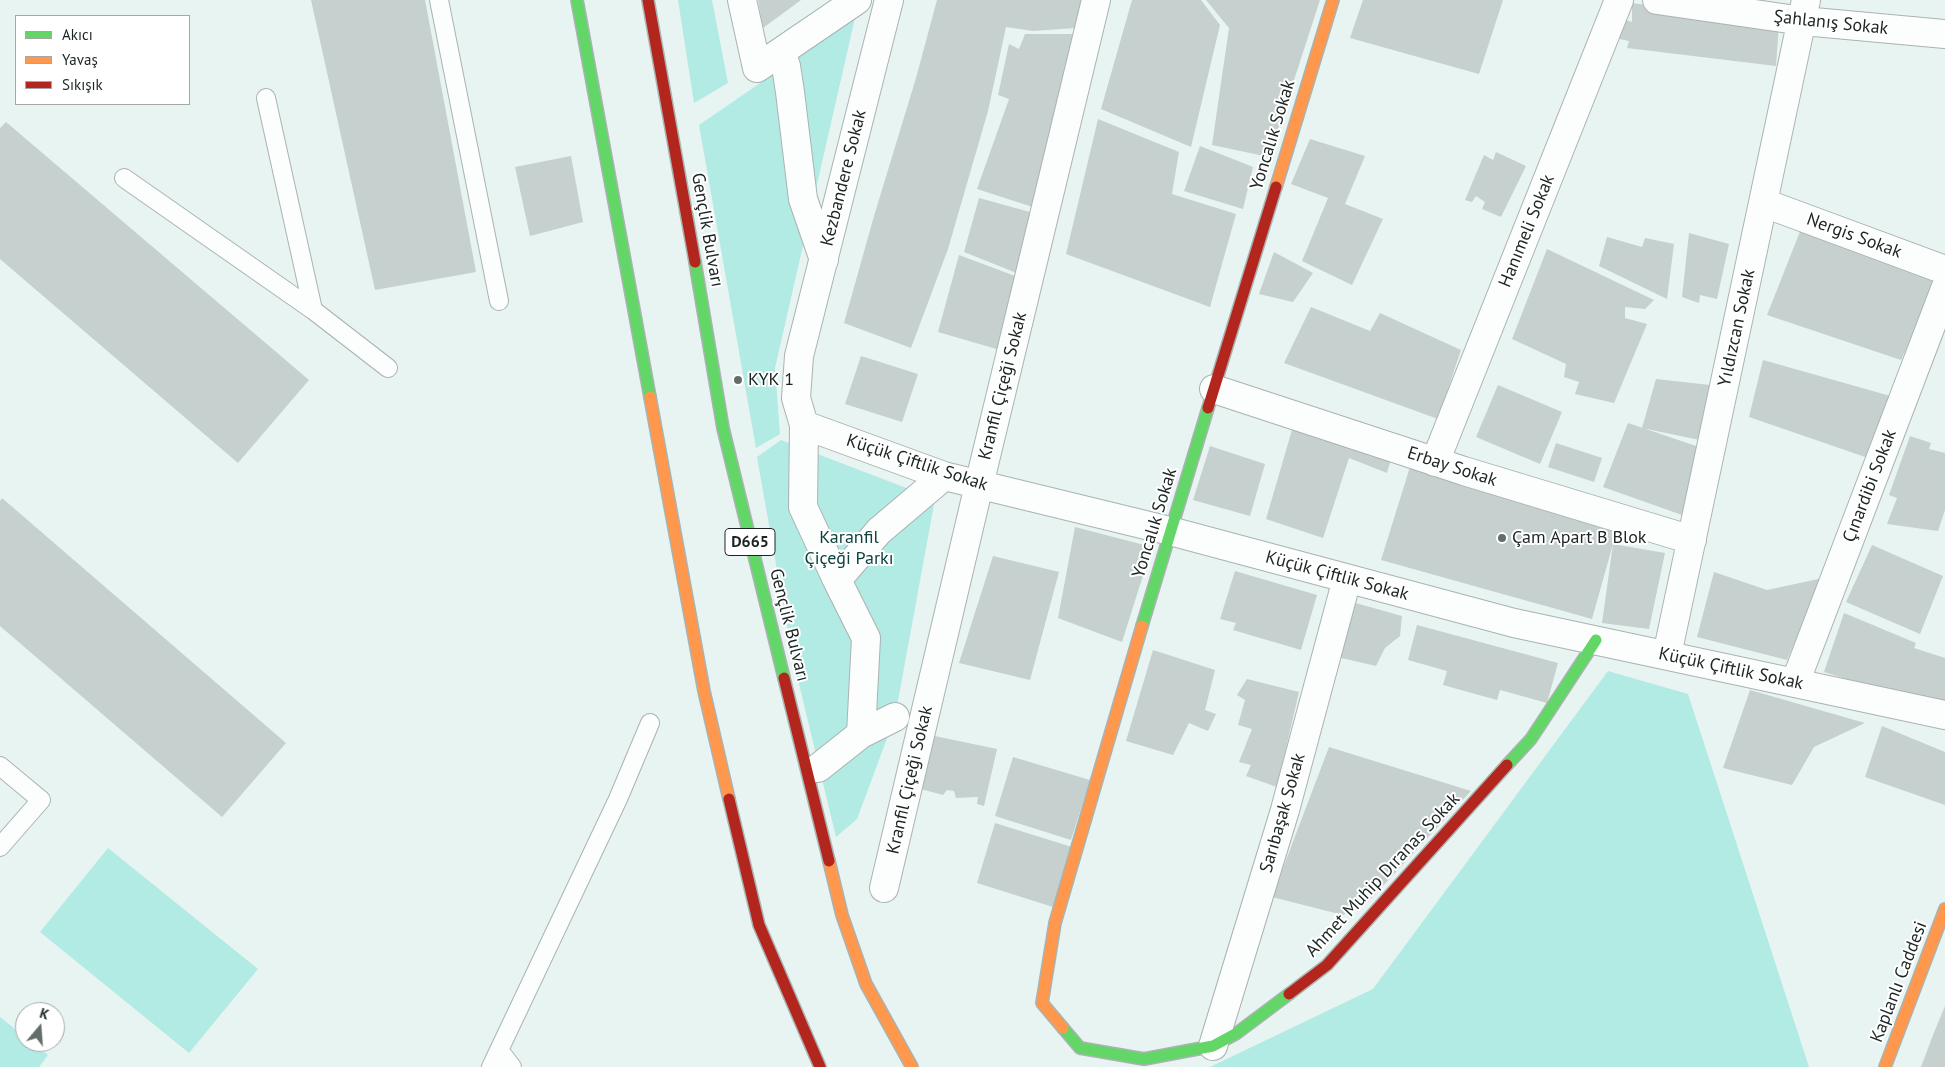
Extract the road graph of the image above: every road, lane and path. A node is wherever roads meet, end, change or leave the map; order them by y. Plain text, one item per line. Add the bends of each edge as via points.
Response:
1 (439, 0) edge
2 (578, 0) edge
3 (648, 0) edge
4 (742, 0) edge
5 (858, 0) edge
6 (889, 0) edge
7 (1096, 0) edge
8 (1333, 0) edge
9 (1619, 0) edge
10 (1657, 0) edge
11 (1804, 11) edge
12 (1945, 34) edge
13 (781, 52) junction
14 (266, 98) dead end
15 (124, 178) dead end
16 (1764, 203) junction
17 (824, 260) junction
18 (1945, 270) edge
19 (1945, 288) edge
20 (499, 301) dead end
21 (314, 310) junction
22 (388, 368) dead end
23 (1214, 388) junction
24 (804, 426) junction
25 (1435, 462) junction
26 (944, 476) junction
27 (979, 485) junction
28 (1170, 532) junction
29 (1692, 540) junction
30 (1347, 579) junction
31 (837, 580) junction
32 (1596, 640) junction
33 (1667, 656) junction
34 (1795, 682) junction
35 (1945, 716) edge
36 (894, 718) dead end
37 (650, 723) dead end
38 (861, 734) junction
39 (0, 766) edge
40 (818, 768) dead end
41 (0, 847) edge
42 (884, 888) dead end
43 (1945, 909) edge
44 (1939, 946) edge
45 (1213, 1046) junction
46 (1080, 1048) joint
47 (499, 1050) junction
48 (491, 1067) edge
49 (512, 1067) edge
50 (820, 1067) edge
51 (912, 1067) edge
52 (1885, 1067) edge

1 - 20 lane
2 - 50 main road via 704,691 759,925
3 - 51 main road, Gençlik Bulvarı / D665 via 723,428 842,915 866,984
4 - 13 street via 756,68
5 - 13 street
6 - 17 street, Kezbandere Sokak
7 - 27 street, Kranfil Çiçeği Sokak
8 - 23 main road, Yoncalık Sokak
9 - 25 street, Hanımeli Sokak
10 - 11 street, Şahlanış Sokak
11 - 12 street, Şahlanış Sokak
11 - 16 street, Yıldızcan Sokak
13 - 17 street via 790,92 802,199
14 - 21 lane
15 - 21 lane
16 - 18 street, Nergis Sokak
16 - 29 street, Yıldızcan Sokak
17 - 24 street, Kezbandere Sokak via 799,356 796,398
19 - 34 street, Çınardibi Sokak
21 - 22 lane
23 - 25 street, Erbay Sokak
23 - 28 main road, Yoncalık Sokak
24 - 26 street, Küçük Çiftlik Sokak
24 - 31 street via 803,507
25 - 29 street, Erbay Sokak
26 - 27 street, Küçük Çiftlik Sokak
26 - 31 street via 879,532
27 - 28 street, Küçük Çiftlik Sokak
27 - 42 street, Kranfil Çiçeği Sokak
28 - 30 street, Küçük Çiftlik Sokak
28 - 46 main road, Yoncalık Sokak via 1055,923 1042,1003
29 - 33 street, Yıldızcan Sokak
30 - 32 street, Küçük Çiftlik Sokak via 1514,623
30 - 45 street, Sarıbaşak Sokak via 1285,810
31 - 38 street via 866,638
32 - 33 street, Küçük Çiftlik Sokak
32 - 45 main road, Ahmet Muhip Dıranas Sokak via 1531,739 1327,965 1237,1033
33 - 34 street, Küçük Çiftlik Sokak
34 - 35 street, Küçük Çiftlik Sokak
36 - 38 street
37 - 47 lane via 618,799
38 - 40 street
39 - 41 lane via 41,800
43 - 44 main road, Kaplanlı Caddesi
44 - 52 main road, Kaplanlı Caddesi
45 - 46 main road, Ahmet Muhip Dıranas Sokak via 1144,1060
47 - 48 lane
47 - 49 lane

